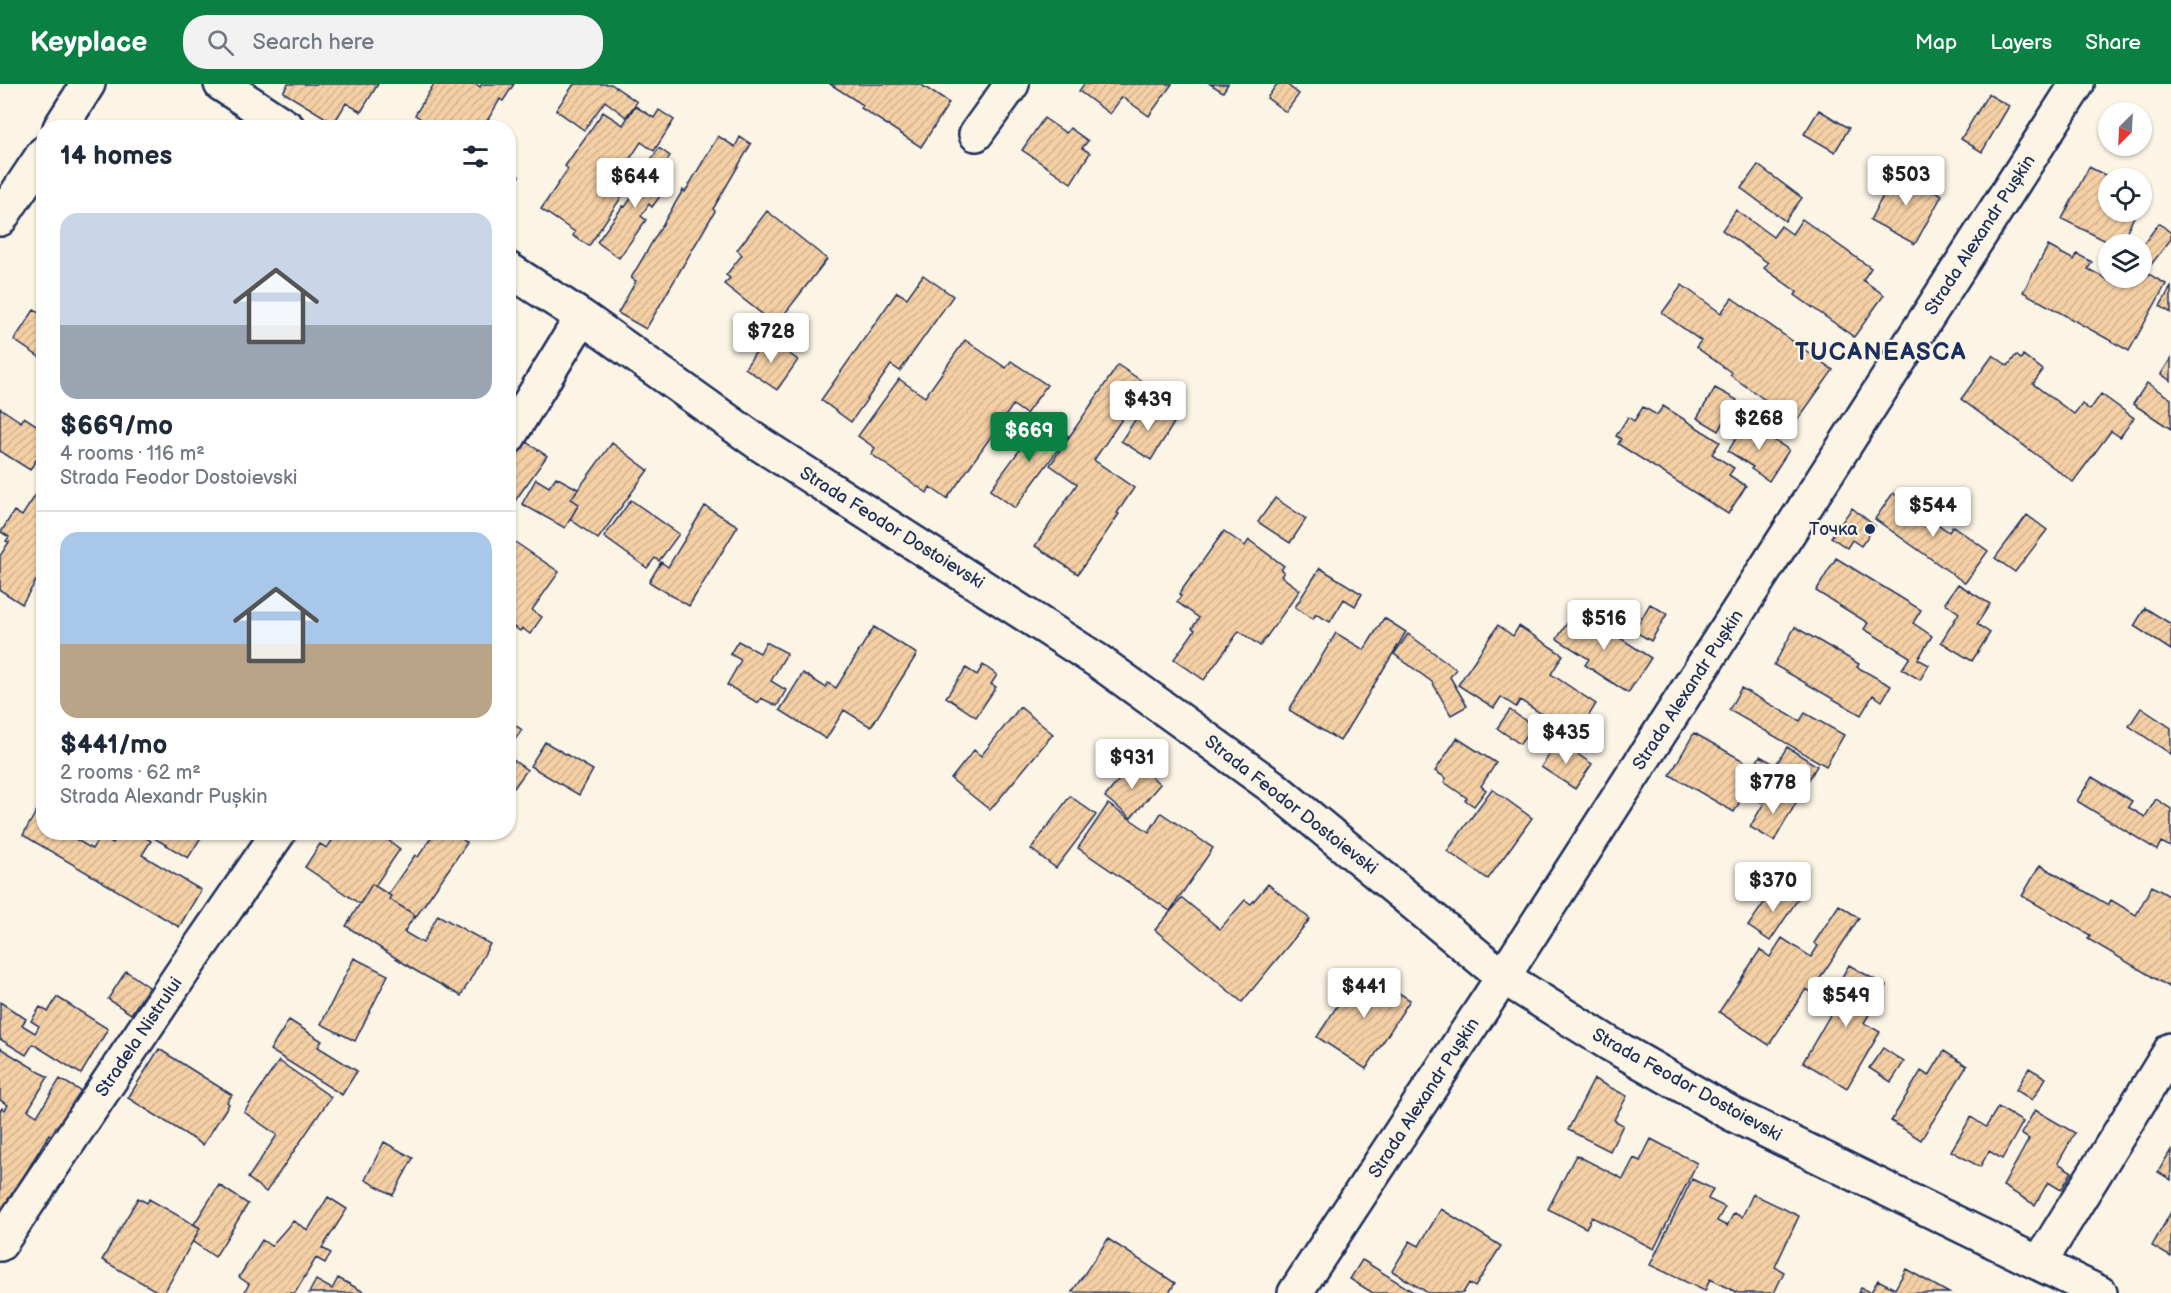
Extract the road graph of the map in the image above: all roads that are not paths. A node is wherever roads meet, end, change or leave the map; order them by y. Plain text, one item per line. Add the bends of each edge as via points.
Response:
1 (88, 84) edge
2 (221, 84) edge
3 (1012, 84) edge
4 (2077, 84) edge
5 (65, 120) edge
6 (276, 120) edge
7 (976, 134) dead end
8 (36, 165) edge
9 (0, 219) edge
10 (516, 274) edge
11 (582, 317) junction
12 (516, 425) edge
13 (273, 840) edge
14 (1503, 977) junction
15 (2171, 1050) edge
16 (0, 1244) edge
17 (2040, 1262) junction
18 (1295, 1293) edge
19 (2100, 1293) edge

1 - 5 street
2 - 6 street
3 - 7 street
4 - 14 street, Strada Alexandr Pușkin
8 - 9 street
10 - 11 street, Strada Feodor Dostoievski
11 - 12 street
11 - 14 street, Strada Feodor Dostoievski via 760,444 1108,668 1273,787
13 - 16 street, Stradela Nistrului
14 - 17 street, Strada Feodor Dostoievski via 1732,1114
14 - 18 street, Strada Alexandr Pușkin
15 - 17 street
17 - 19 street, Strada Feodor Dostoievski

